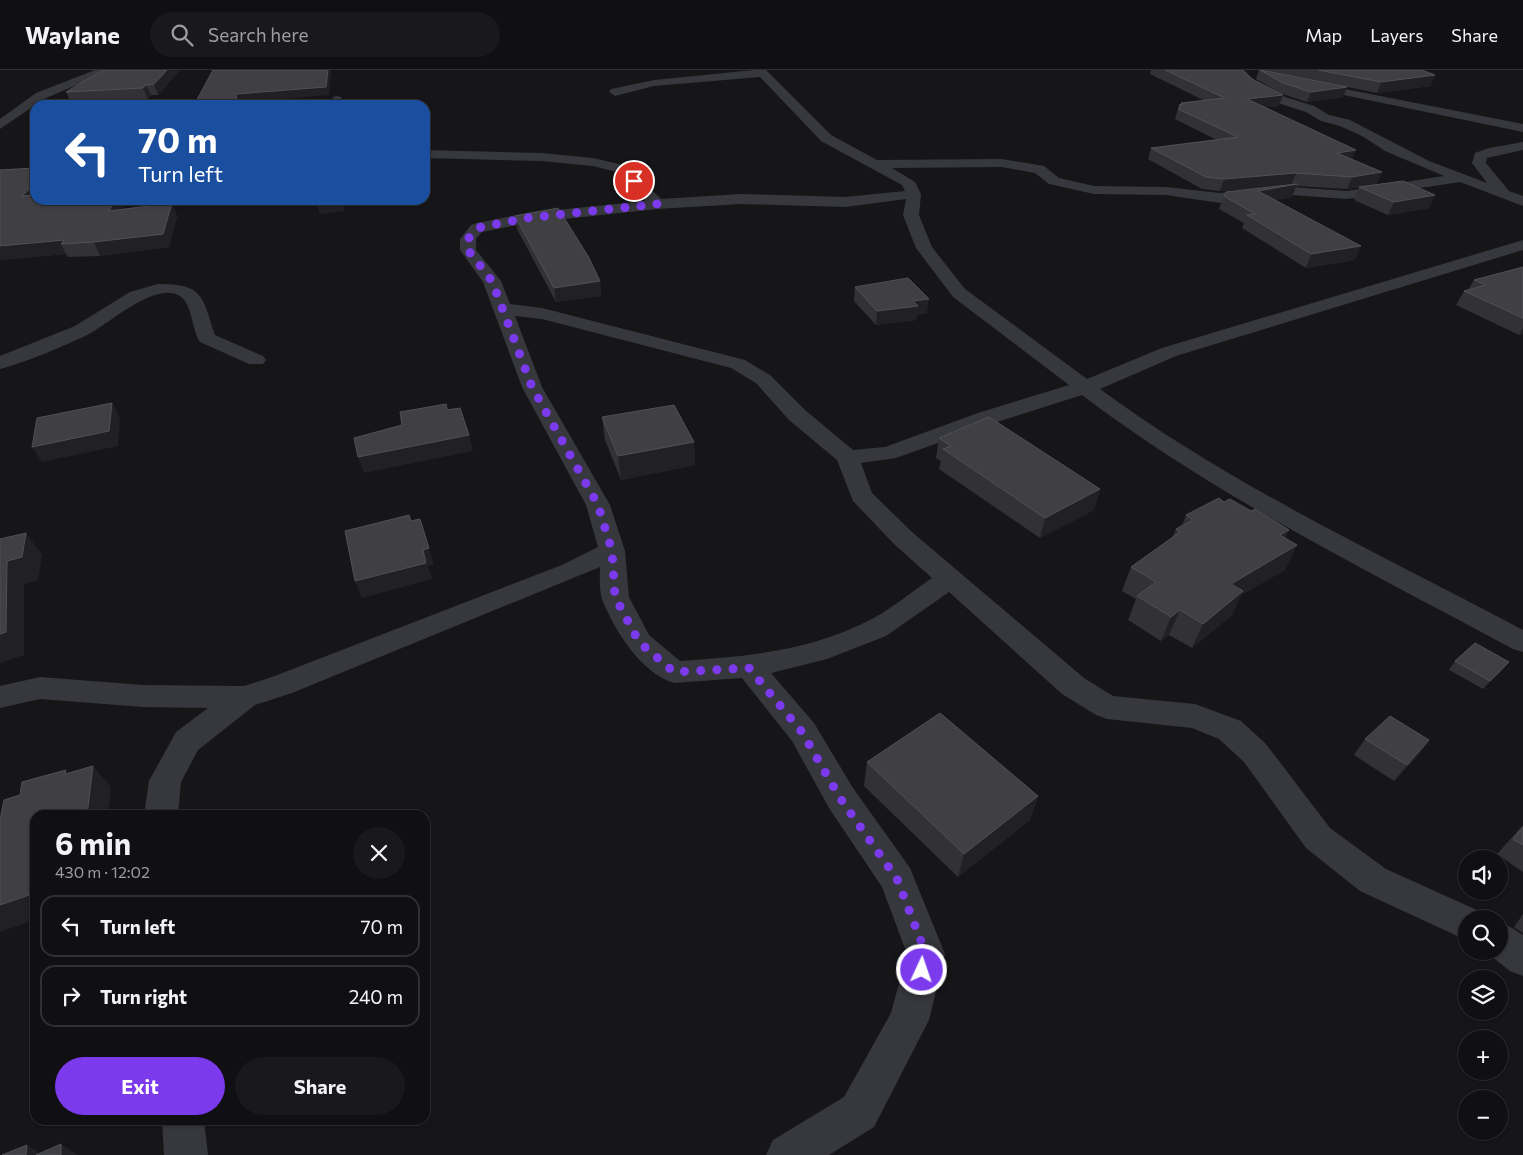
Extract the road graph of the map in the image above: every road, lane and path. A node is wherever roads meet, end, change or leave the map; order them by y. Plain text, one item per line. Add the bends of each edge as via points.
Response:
1 (105, 70) edge
2 (1237, 70) edge
3 (762, 72) edge
4 (1256, 74) dead end
5 (1294, 82) edge
6 (615, 92) dead end
7 (34, 100) edge
8 (30, 103) edge
9 (0, 125) edge
10 (1523, 128) edge
11 (1523, 146) edge
12 (430, 154) edge
13 (878, 164) junction
14 (1461, 178) junction
15 (914, 194) junction
16 (1504, 194) junction
17 (1523, 201) edge
18 (657, 204) junction
19 (1523, 245) edge
20 (502, 309) junction
21 (256, 360) dead end
22 (0, 363) edge
23 (1086, 387) junction
24 (848, 457) junction
25 (612, 551) junction
26 (951, 578) junction
27 (1523, 642) edge
28 (749, 668) junction
29 (0, 697) edge
30 (244, 697) junction
31 (161, 810) edge
32 (1458, 920) edge
33 (1508, 947) edge
34 (1523, 958) edge
35 (183, 1125) edge
36 (186, 1155) edge
37 (788, 1155) edge

1 - 7 street
2 - 4 street
2 - 14 street via 1254,86 1275,98 1360,130 1390,148
3 - 6 street via 654,83
3 - 13 street via 826,138
5 - 10 street
8 - 9 street
11 - 16 street via 1480,156 1479,163
12 - 18 street via 541,156 593,162 622,169
13 - 14 street via 1002,163 1039,170 1054,181 1094,190 1166,191 1220,198 1291,191 1347,195
13 - 15 street via 908,182
14 - 16 street
15 - 18 street via 845,202 740,200
15 - 23 street via 911,215 924,248 959,293
16 - 17 street
18 - 20 street via 527,218 477,228 468,239 468,250 492,281
19 - 23 street via 1169,352
20 - 24 street via 551,316 738,364 763,379 796,415
20 - 25 street via 532,387 598,505
21 - 22 street via 207,338 194,299 181,289 158,290 136,296 82,330
23 - 24 street via 888,453
23 - 27 street via 1142,430 1282,512
24 - 26 street via 861,496 903,538
25 - 28 street via 615,597 639,642 674,672
25 - 30 street via 571,571
26 - 28 street via 876,629 817,652
26 - 32 street via 1073,686 1107,707 1195,716 1230,730 1254,753 1318,838 1373,880
28 - 37 street via 802,732 840,798 897,879 926,954 909,1020 859,1112
29 - 30 street via 40,688 143,696
30 - 31 street via 187,741 164,781
33 - 34 street
35 - 36 street

